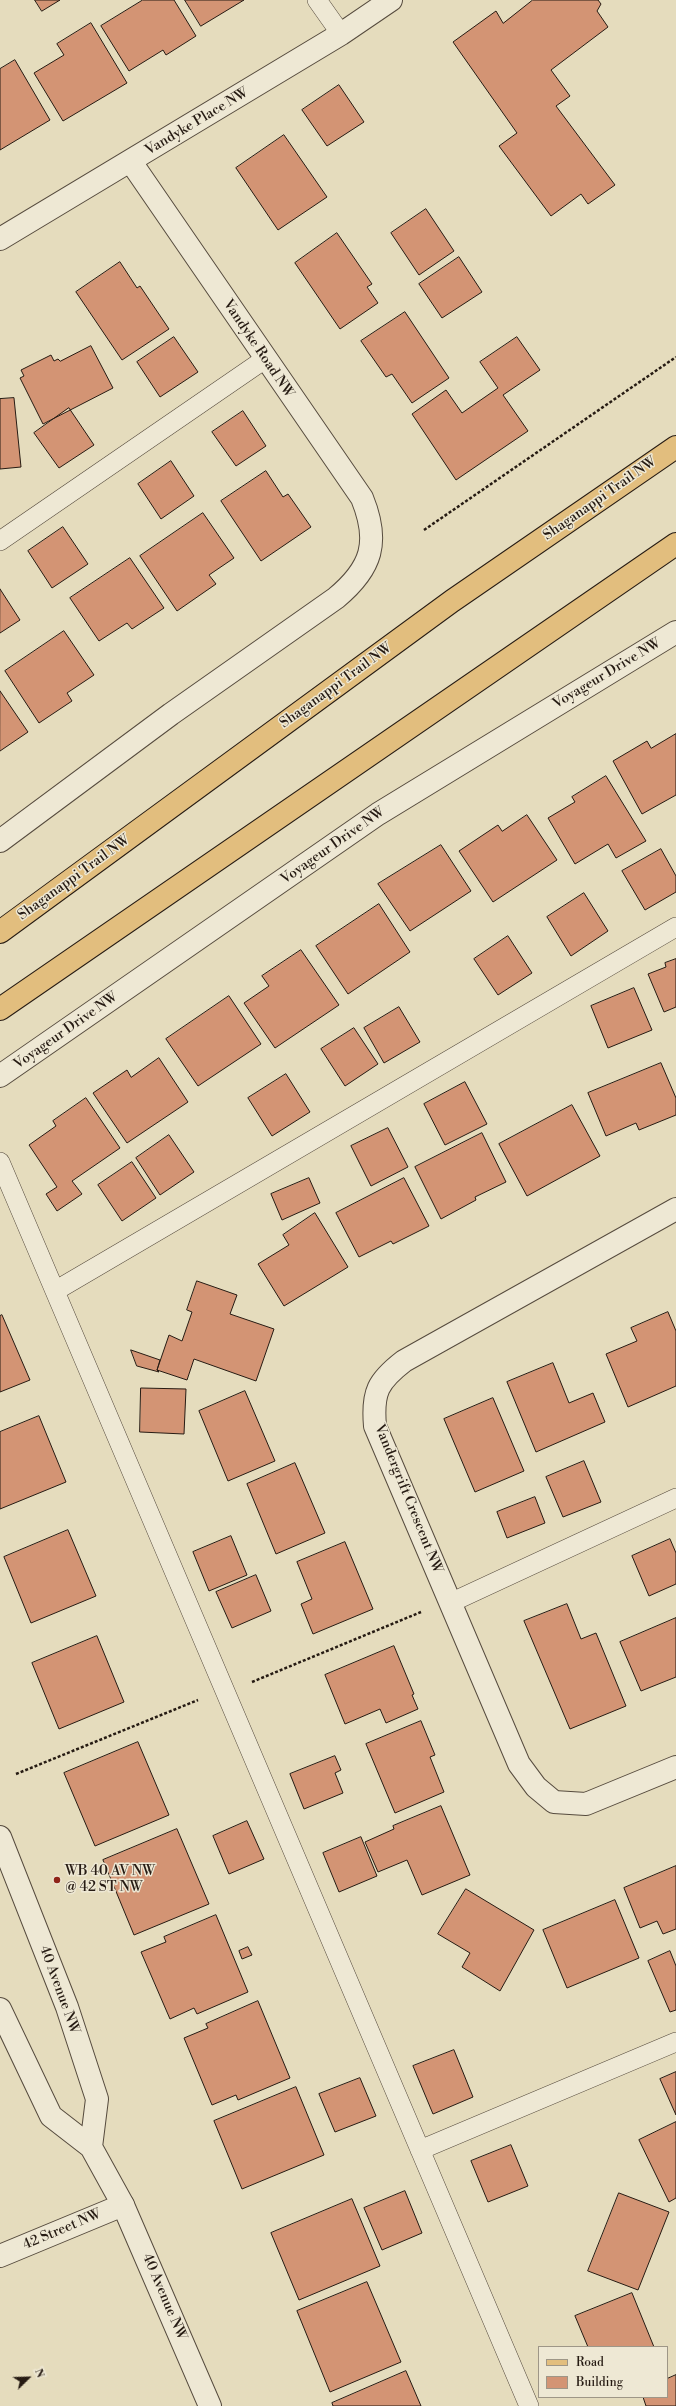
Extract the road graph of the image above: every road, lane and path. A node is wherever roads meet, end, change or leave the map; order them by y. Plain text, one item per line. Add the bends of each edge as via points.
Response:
1 (317, 0) edge
2 (391, 0) edge
3 (341, 34) junction
4 (130, 162) junction
5 (0, 239) edge
6 (676, 357) edge
7 (265, 359) junction
8 (676, 447) edge
9 (424, 530) dead end
10 (0, 541) edge
11 (676, 544) edge
12 (676, 632) edge
13 (0, 841) edge
14 (676, 927) edge
15 (0, 932) edge
16 (0, 1009) edge
17 (0, 1076) edge
18 (0, 1162) edge
19 (676, 1209) edge
20 (55, 1291) junction
21 (676, 1498) edge
22 (450, 1603) junction
23 (676, 1767) edge
24 (0, 1837) edge
25 (0, 2009) edge
26 (676, 2042) edge
27 (91, 2147) junction
28 (420, 2150) junction
29 (123, 2205) junction
30 (0, 2256) edge
31 (210, 2406) edge
32 (529, 2406) edge

1 - 3 lane
2 - 3 street, Vandyke Place NW
3 - 4 street, Vandyke Place NW
4 - 5 street, Vandyke Place NW
4 - 7 street, Vandyke Road NW
6 - 9 path
7 - 10 lane
7 - 13 street, Vandyke Road NW via 362,498 371,527 371,541 365,567 354,584 336,598 171,714
8 - 15 main road, Shaganappi Trail NW via 452,601
11 - 16 main road
12 - 17 street, Voyageur Drive NW via 378,814
14 - 20 lane
18 - 20 lane
19 - 22 street, Vandergrift Crescent NW via 404,1361 386,1375 376,1389 375,1426
20 - 28 lane
21 - 22 lane
22 - 23 street, Vandergrift Crescent NW via 519,1764 536,1787 554,1802 586,1804
24 - 27 street, 40 Avenue NW via 67,2007 97,2099
25 - 27 street, 40 Avenue NW via 51,2116
26 - 28 lane
27 - 29 street, 40 Avenue NW
28 - 32 lane
29 - 30 street, 42 Street NW
29 - 31 street, 40 Avenue NW

